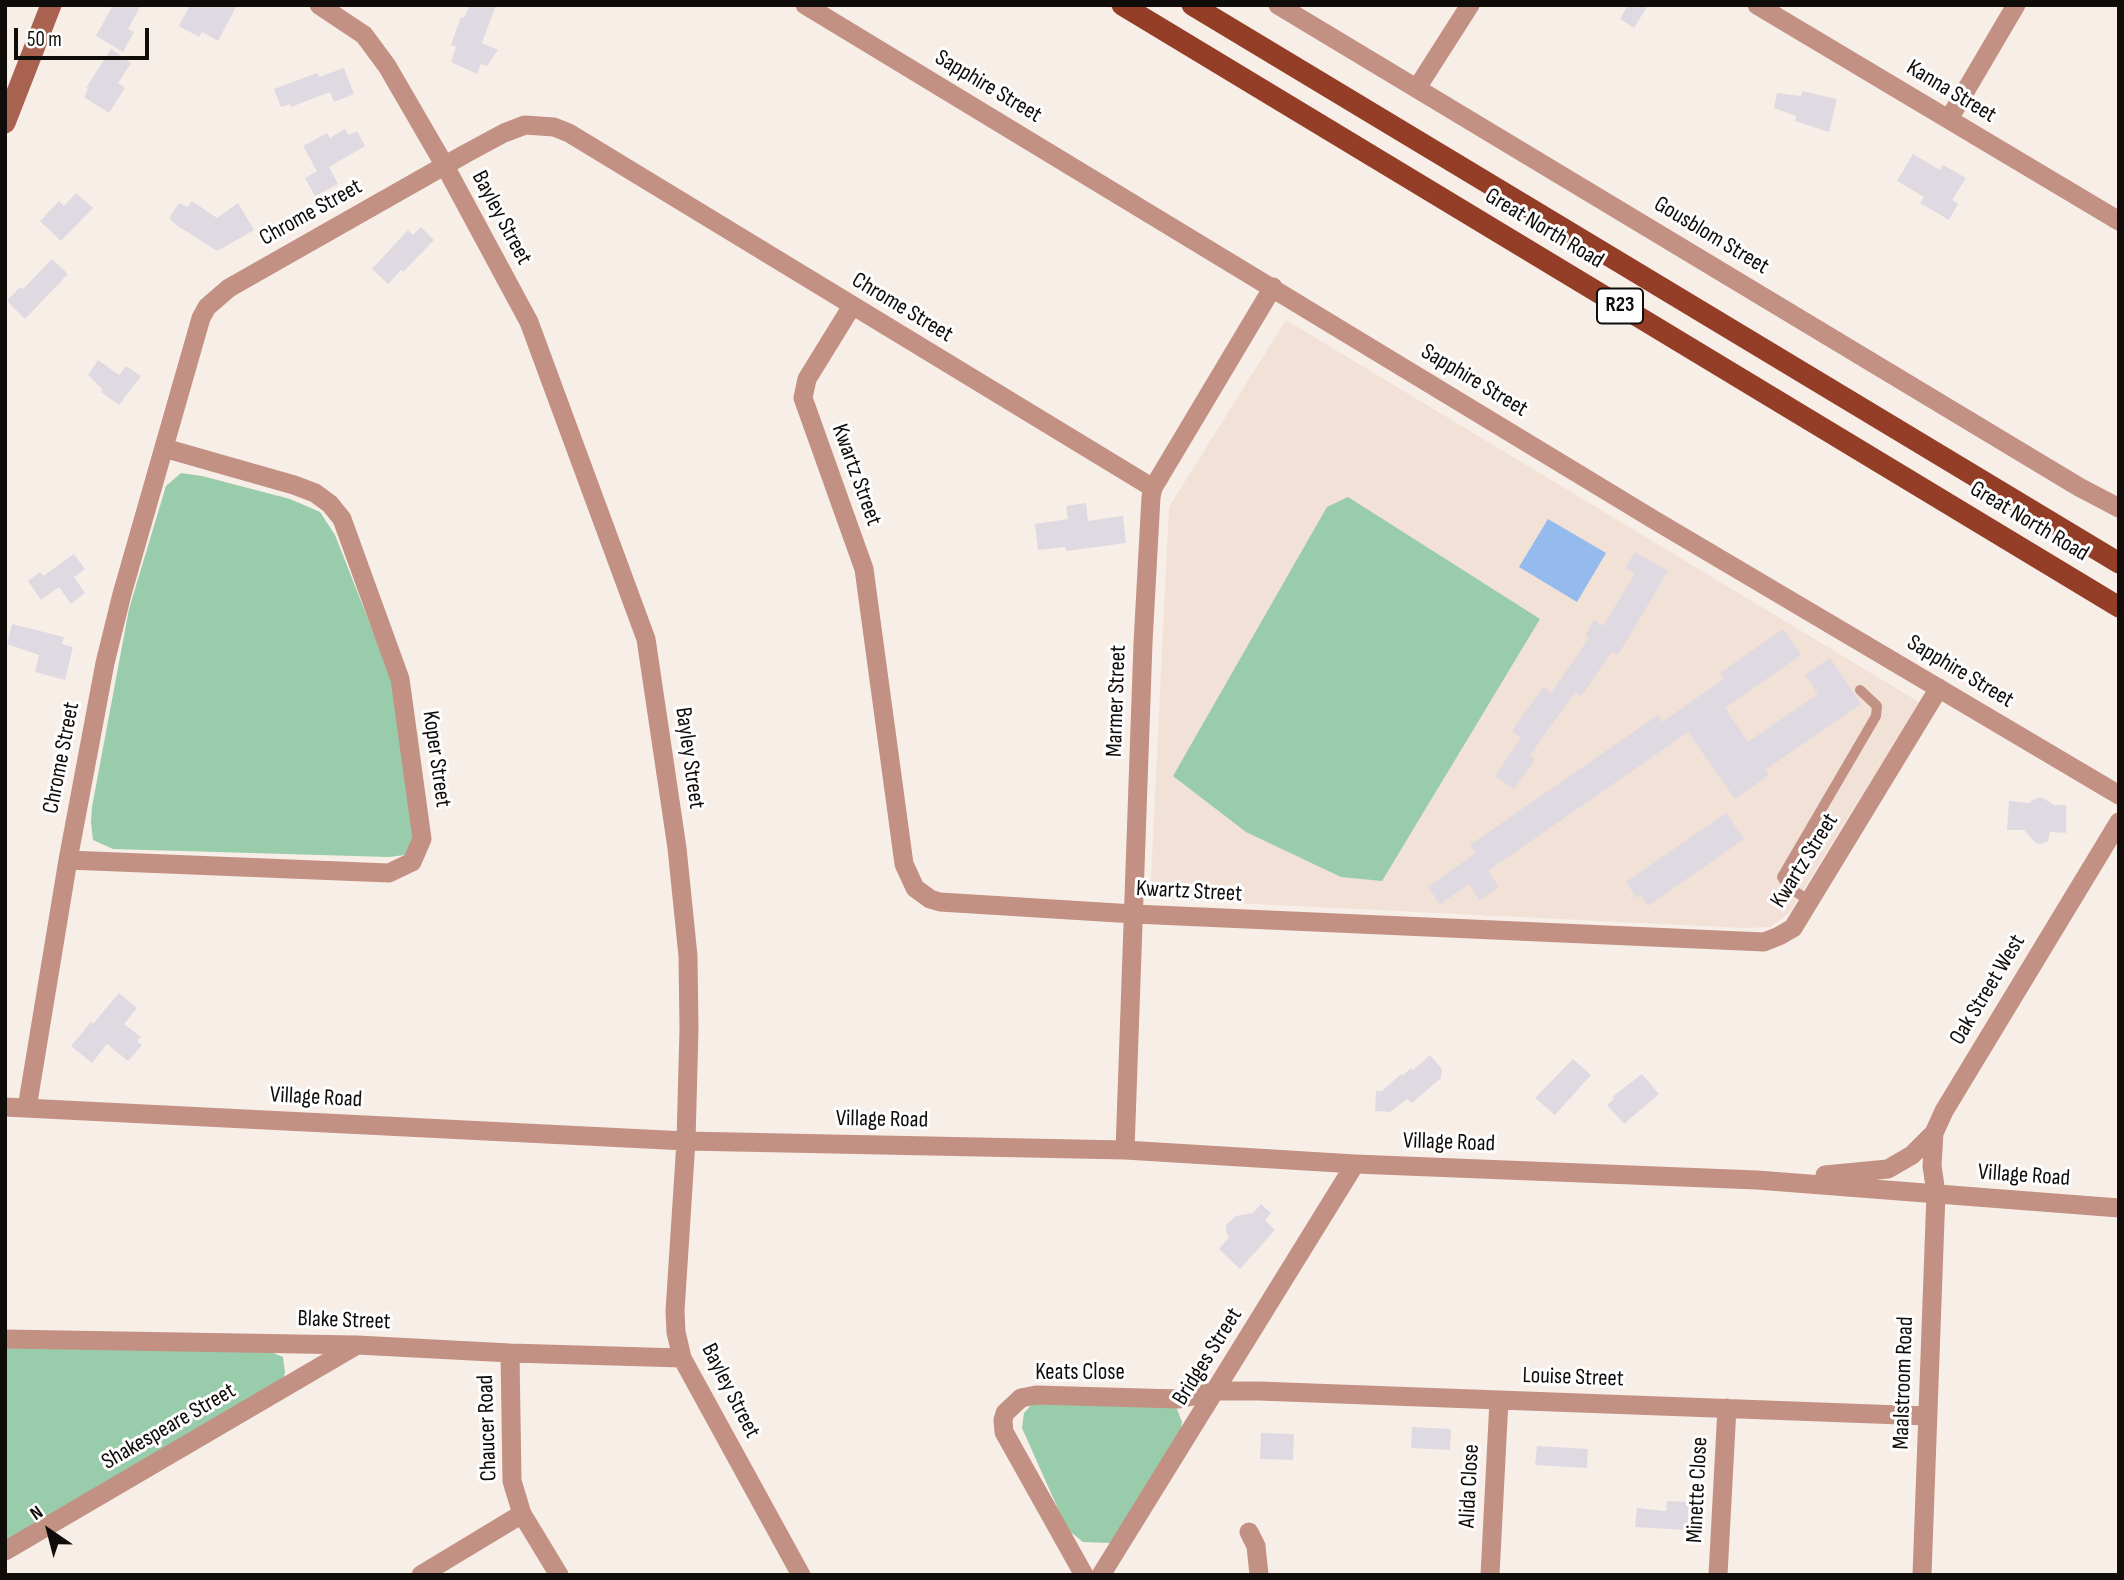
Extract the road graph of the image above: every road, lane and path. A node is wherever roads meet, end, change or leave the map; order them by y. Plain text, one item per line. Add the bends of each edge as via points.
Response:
1 (51, 5) edge
2 (319, 5) edge
3 (804, 5) edge
4 (1122, 5) edge
5 (1192, 5) edge
6 (1278, 5) edge
7 (1470, 5) edge
8 (1757, 5) edge
9 (2016, 5) edge
10 (1418, 89) junction
11 (1949, 119) junction
12 (5, 123) edge
13 (445, 166) junction
14 (2119, 221) edge
15 (1273, 287) junction
16 (852, 306) junction
17 (164, 448) junction
18 (1153, 488) junction
19 (2119, 508) edge
20 (2119, 563) edge
21 (2119, 607) edge
22 (1939, 688) junction
23 (1860, 690) dead end
24 (2119, 795) edge
25 (2119, 822) edge
26 (68, 860) junction
27 (1810, 901) junction
28 (1134, 914) junction
29 (5, 1107) edge
30 (27, 1108) junction
31 (1934, 1133) junction
32 (686, 1140) junction
33 (1125, 1150) junction
34 (1355, 1164) junction
35 (1757, 1180) junction
36 (1936, 1194) junction
37 (2119, 1208) edge
38 (5, 1339) edge
39 (357, 1345) junction
40 (510, 1353) junction
41 (681, 1357) junction
42 (1217, 1391) junction
43 (1499, 1400) junction
44 (1727, 1408) junction
45 (1927, 1416) junction
46 (522, 1514) junction
47 (1249, 1532) dead end
48 (5, 1551) edge
49 (421, 1575) edge
50 (559, 1575) edge
51 (801, 1575) edge
52 (1084, 1575) edge
53 (1101, 1575) edge
54 (1259, 1575) edge
55 (1490, 1575) edge
56 (1718, 1575) edge
57 (1922, 1575) edge

1 - 12 street
2 - 13 street, Bayley Street via 372,44
3 - 15 street, Sapphire Street
4 - 21 main road, Great North Road / R23
5 - 20 main road, Great North Road / R23
6 - 10 street, Gousblom Street
7 - 10 street
8 - 11 street, Kanna Street
9 - 11 street
10 - 19 street, Gousblom Street
11 - 14 street, Kanna Street
13 - 16 street, Chrome Street via 516,128 554,127
13 - 17 street, Chrome Street via 229,288 207,307
13 - 32 street, Bayley Street via 534,334 650,654 688,956
15 - 18 street, Marmer Street
15 - 22 street, Sapphire Street
16 - 18 street, Chrome Street
16 - 28 street, Kwartz Street via 807,379 803,398 864,569 907,873 915,888 940,902
17 - 26 street, Chrome Street via 108,651
17 - 26 street, Koper Street via 295,485 315,493 342,519 400,679 422,839 412,862 389,873
18 - 28 street, Marmer Street
22 - 24 street, Sapphire Street
22 - 27 street, Kwartz Street
23 - 27 lane via 1877,705 1875,716 1782,877 1788,887
25 - 31 street, Oak Street West
26 - 30 street, Chrome Street
27 - 28 street, Kwartz Street via 1793,928 1772,939 1749,943
28 - 33 street, Marmer Street
29 - 30 street, Village Road
30 - 32 street, Village Road
31 - 35 street, Village Road via 1912,1155 1877,1172
31 - 36 street, Oak Street West
32 - 33 street, Village Road
32 - 41 street, Bayley Street via 675,1311
33 - 34 street, Village Road
34 - 35 street, Village Road
34 - 42 street, Bridges Street
35 - 36 street, Village Road
36 - 37 street, Village Road
36 - 45 street, Maalstroom Road
38 - 39 street, Blake Street
39 - 40 street, Blake Street
39 - 48 street, Shakespeare Street
40 - 41 street, Blake Street
40 - 46 street, Chaucer Road via 512,1482
41 - 51 street, Bayley Street
42 - 43 street, Louise Street
42 - 52 street, Keats Close via 1179,1399 1036,1395 1009,1407 1004,1432
42 - 53 street, Bridges Street
43 - 44 street, Louise Street
43 - 55 street, Alida Close
44 - 45 street, Louise Street
44 - 56 street, Minette Close
45 - 57 street, Maalstroom Road
46 - 49 street
46 - 50 street, Chaucer Road
47 - 54 street via 1256,1546

